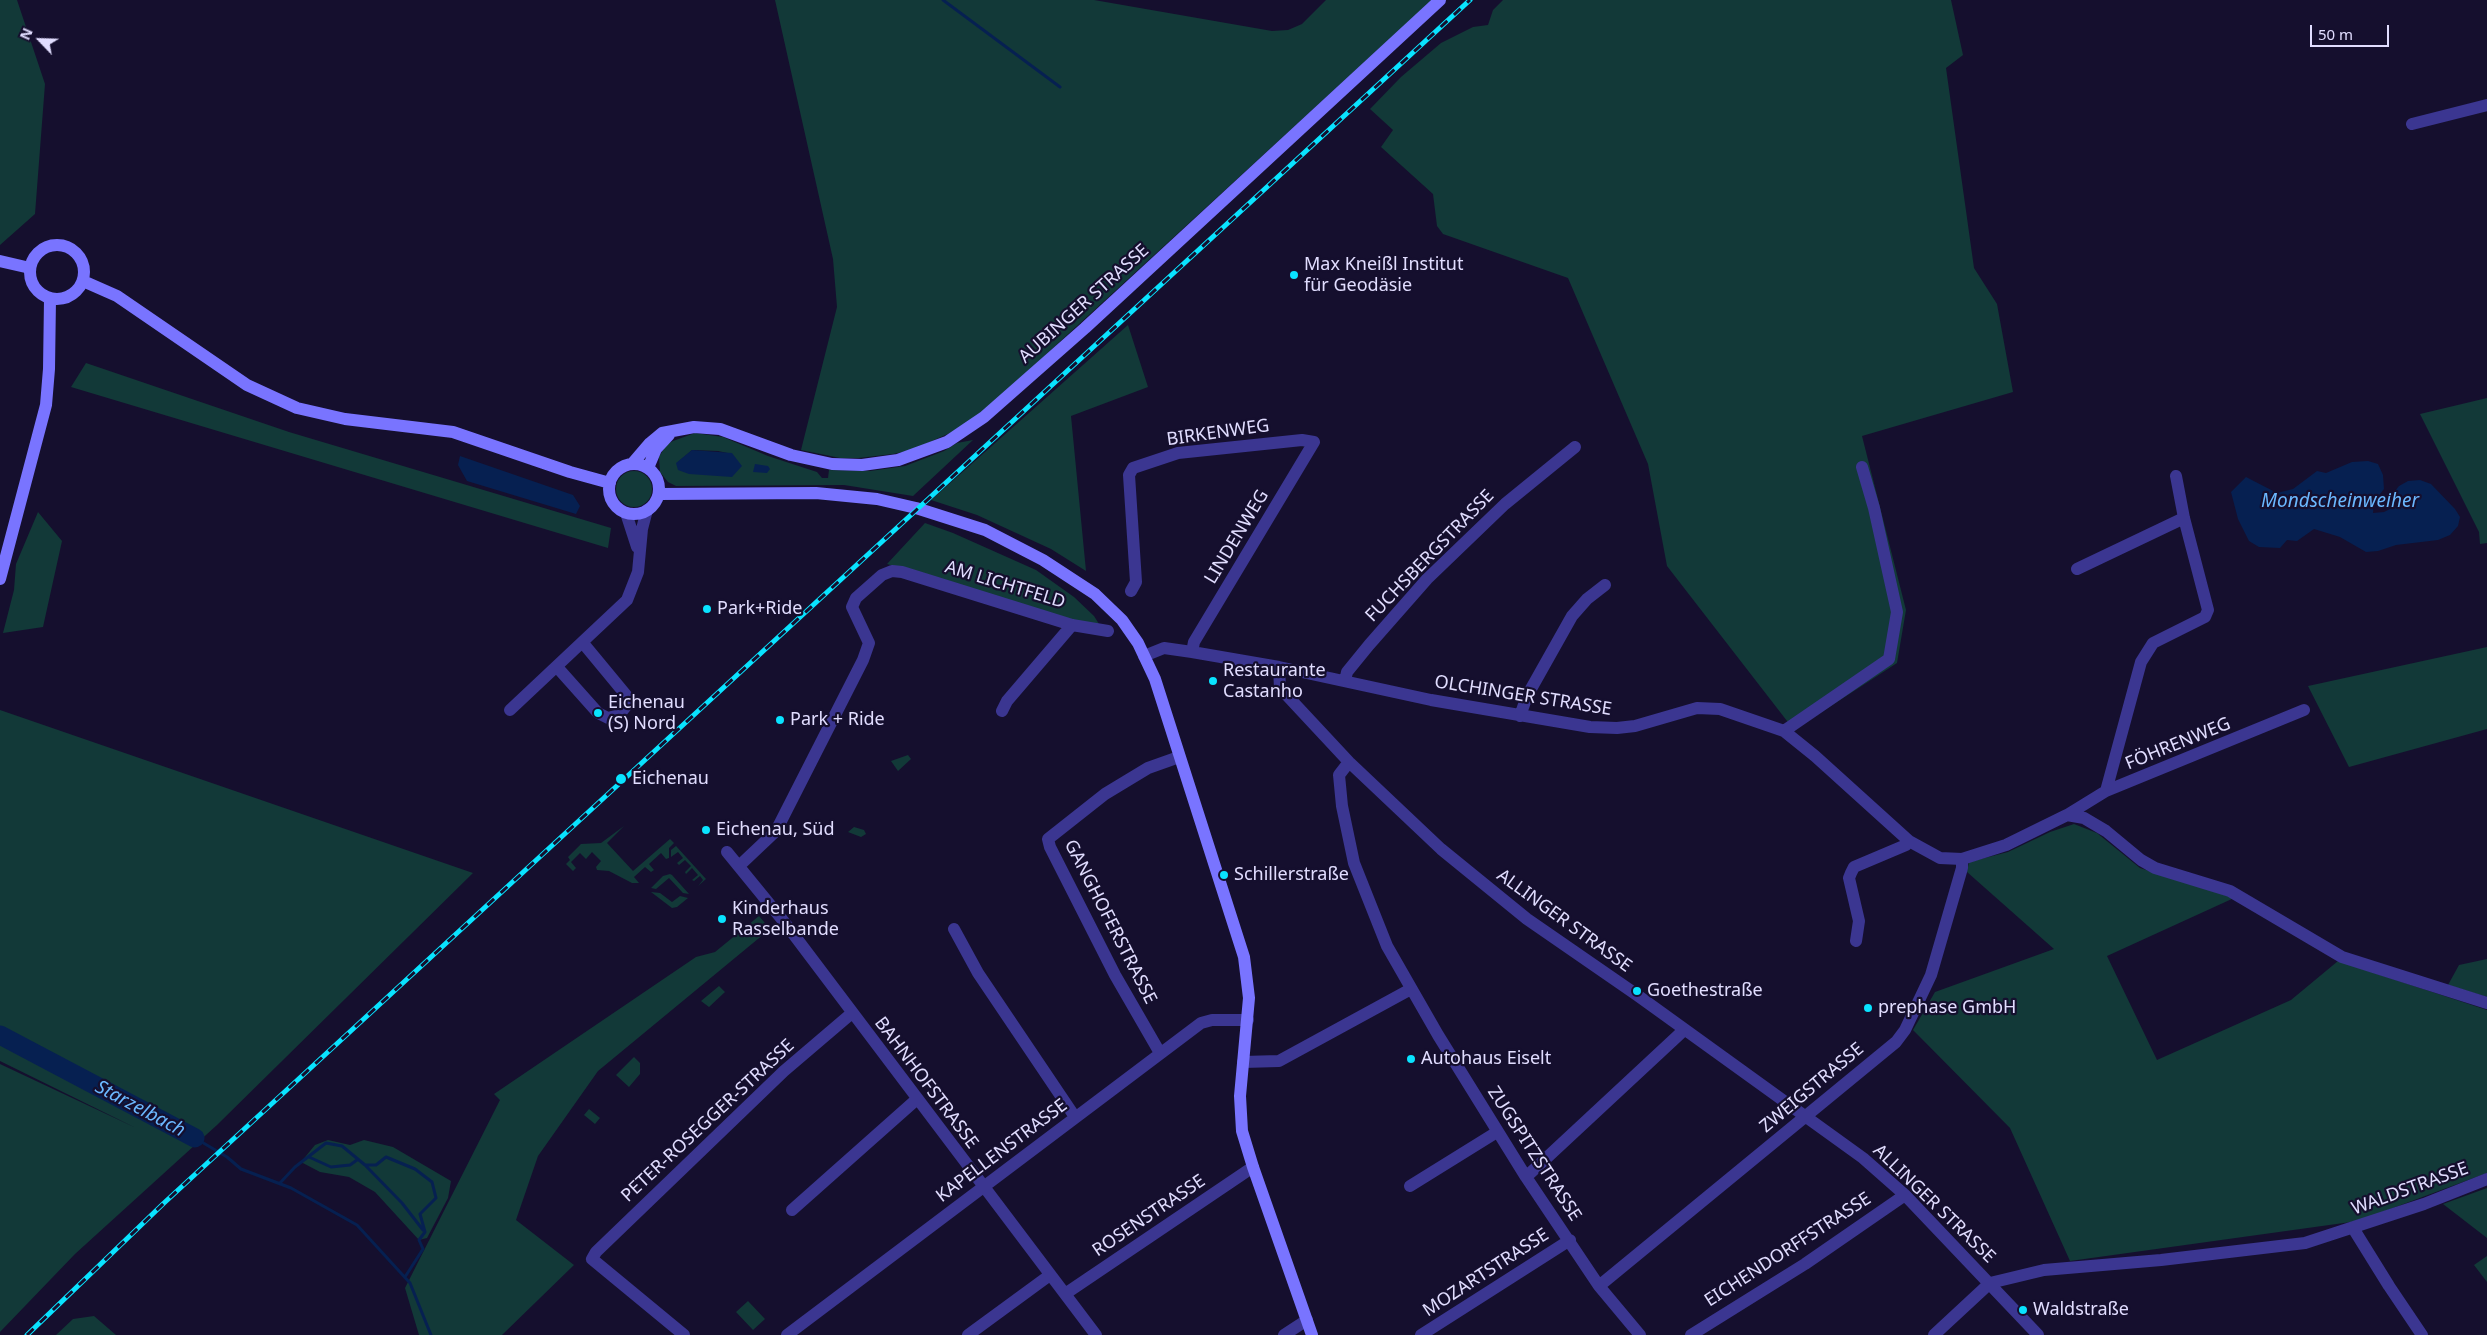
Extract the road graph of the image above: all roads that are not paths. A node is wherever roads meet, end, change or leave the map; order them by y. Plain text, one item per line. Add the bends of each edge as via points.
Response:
1 (1440, 0) edge
2 (2487, 105) edge
3 (2412, 124) dead end
4 (0, 261) edge
5 (30, 268) junction
6 (83, 281) junction
7 (50, 299) junction
8 (682, 428) junction
9 (1314, 442) joint
10 (1575, 447) dead end
11 (632, 464) junction
12 (1862, 467) dead end
13 (648, 468) junction
14 (2176, 476) dead end
15 (610, 483) junction
16 (659, 494) junction
17 (648, 510) junction
18 (626, 513) junction
19 (2184, 518) junction
20 (639, 552) junction
21 (2077, 570) dead end
22 (0, 578) edge
23 (1605, 585) dead end
24 (1131, 591) dead end
25 (1072, 624) junction
26 (1108, 631) dead end
27 (583, 644) junction
28 (1192, 652) junction
29 (1144, 656) junction
30 (557, 667) junction
31 (1280, 667) junction
32 (1345, 681) junction
33 (510, 710) dead end
34 (2304, 710) dead end
35 (1002, 711) dead end
36 (1520, 716) junction
37 (1784, 731) junction
38 (1179, 757) junction
39 (1349, 762) junction
40 (2106, 791) junction
41 (2067, 814) junction
42 (1909, 841) junction
43 (727, 852) dead end
44 (1962, 859) junction
45 (739, 866) junction
46 (954, 929) dead end
47 (1856, 941) dead end
48 (1411, 989) junction
49 (2487, 1003) edge
50 (852, 1013) junction
51 (1248, 1020) junction
52 (1684, 1030) junction
53 (1160, 1053) junction
54 (1243, 1062) junction
55 (917, 1099) junction
56 (1075, 1117) junction
57 (1806, 1117) junction
58 (1497, 1132) junction
59 (1252, 1167) junction
60 (1526, 1177) junction
61 (2487, 1179) edge
62 (1410, 1186) dead end
63 (984, 1188) junction
64 (1905, 1195) junction
65 (792, 1210) dead end
66 (2354, 1228) junction
67 (1570, 1240) junction
68 (1050, 1275) junction
69 (1990, 1283) junction
70 (1599, 1286) junction
71 (1065, 1294) junction
72 (1307, 1320) junction
73 (684, 1335) edge
74 (787, 1335) edge
75 (968, 1335) edge
76 (1096, 1335) edge
77 (1284, 1335) edge
78 (1312, 1335) edge
79 (1422, 1335) edge
80 (1640, 1335) edge
81 (1691, 1335) edge
82 (1934, 1335) edge
83 (2038, 1335) edge
84 (2422, 1335) edge

1 - 8 main road, AUBINGER STRASSE via 1084,328 984,417 947,442 898,460 862,465 832,464 791,456 720,429 703,426
2 - 3 street
4 - 5 main road
5 - 6 main road via 32,260 44,248 70,248 82,262
5 - 7 main road via 32,284 42,296
6 - 7 main road via 66,298
6 - 15 main road via 117,296 247,385 297,408 345,419 453,432
7 - 22 main road via 50,369 46,405
8 - 11 main road, AUBINGER STRASSE via 656,437
8 - 13 main road via 656,449
9 - 24 street, BIRKENWEG via 1302,440 1178,453 1133,468 1129,475 1136,582
9 - 28 street, LINDENWEG via 1194,642
10 - 32 street, FUCHSBERGSTRASSE via 1504,504 1439,566 1369,645 1347,672
11 - 13 main road
11 - 15 main road via 618,470
12 - 37 street via 1897,612 1889,659
13 - 16 main road via 656,477
14 - 19 street
15 - 18 main road via 611,498
16 - 17 main road
16 - 29 main road via 816,493 877,499 960,521 1008,541 1077,580 1122,620
17 - 18 main road
17 - 20 street
18 - 20 street
19 - 21 street
19 - 40 street via 2208,610 2205,617 2153,643 2141,662
20 - 27 street via 638,572 630,596
23 - 36 street via 1572,616
25 - 26 street, AM LICHTFELD
25 - 35 street
25 - 45 street, AM LICHTFELD via 902,572 892,571 882,576 856,598 852,607 868,636 863,660 776,831
27 - 30 street
27 - 30 street via 624,690 627,700 624,711 610,718 598,713
28 - 29 street, OLCHINGER STRASSE via 1164,648
28 - 31 street, OLCHINGER STRASSE
29 - 38 main road
30 - 33 street
31 - 32 street, OLCHINGER STRASSE
31 - 39 street, ALLINGER STRASSE via 1280,688
32 - 36 street, OLCHINGER STRASSE
34 - 40 street, FÖHRENWEG
36 - 37 street, OLCHINGER STRASSE via 1617,728 1697,708 1709,708
37 - 42 street, OLCHINGER STRASSE
38 - 51 main road via 1244,957 1249,983
38 - 53 street, GANGHOFERSTRASSE via 1148,768 1105,794 1048,839 1115,975
39 - 48 street, ZUGSPITZSTRASSE via 1338,782 1354,863 1384,940
39 - 52 street, ALLINGER STRASSE via 1417,828 1494,893
40 - 41 street, FÖHRENWEG
41 - 44 street, OLCHINGER STRASSE via 2006,845
41 - 49 street via 2084,818 2106,830 2154,868 2230,891 2342,957
42 - 44 street, OLCHINGER STRASSE via 1940,858
42 - 47 street via 1854,867 1849,878 1859,916
43 - 45 street, BAHNHOFSTRASSE
44 - 57 street, ZWEIGSTRASSE via 1932,975 1905,1030 1896,1042
45 - 50 street, BAHNHOFSTRASSE
46 - 56 street via 978,973
48 - 54 street via 1279,1061
48 - 58 street, ZUGSPITZSTRASSE
50 - 55 street, BAHNHOFSTRASSE
50 - 73 street, PETER-ROSEGGER-STRASSE via 784,1071 592,1259
51 - 53 street, KAPELLENSTRASSE via 1201,1023
51 - 54 main road
52 - 57 street, ALLINGER STRASSE
52 - 60 street
53 - 56 street, KAPELLENSTRASSE
54 - 59 main road via 1240,1114
55 - 63 street, BAHNHOFSTRASSE
55 - 65 street
56 - 63 street, KAPELLENSTRASSE
57 - 64 street, ALLINGER STRASSE via 1863,1158
57 - 70 street, ZWEIGSTRASSE
58 - 60 street, ZUGSPITZSTRASSE
58 - 62 street
59 - 71 street, ROSENSTRASSE
59 - 72 main road
60 - 67 street, ZUGSPITZSTRASSE
61 - 66 street, WALDSTRASSE
63 - 68 street, BAHNHOFSTRASSE
63 - 74 street, KAPELLENSTRASSE
64 - 69 street, ALLINGER STRASSE
64 - 81 street, EICHENDORFFSTRASSE via 1806,1264
66 - 69 street, WALDSTRASSE via 2305,1243 2044,1270
66 - 84 street
67 - 70 street, ZUGSPITZSTRASSE
67 - 79 street, MOZARTSTRASSE
68 - 71 street, BAHNHOFSTRASSE
68 - 75 street
69 - 82 street
69 - 83 street, ALLINGER STRASSE
70 - 80 street, ZUGSPITZSTRASSE
71 - 76 street, BAHNHOFSTRASSE
72 - 77 street
72 - 78 main road

